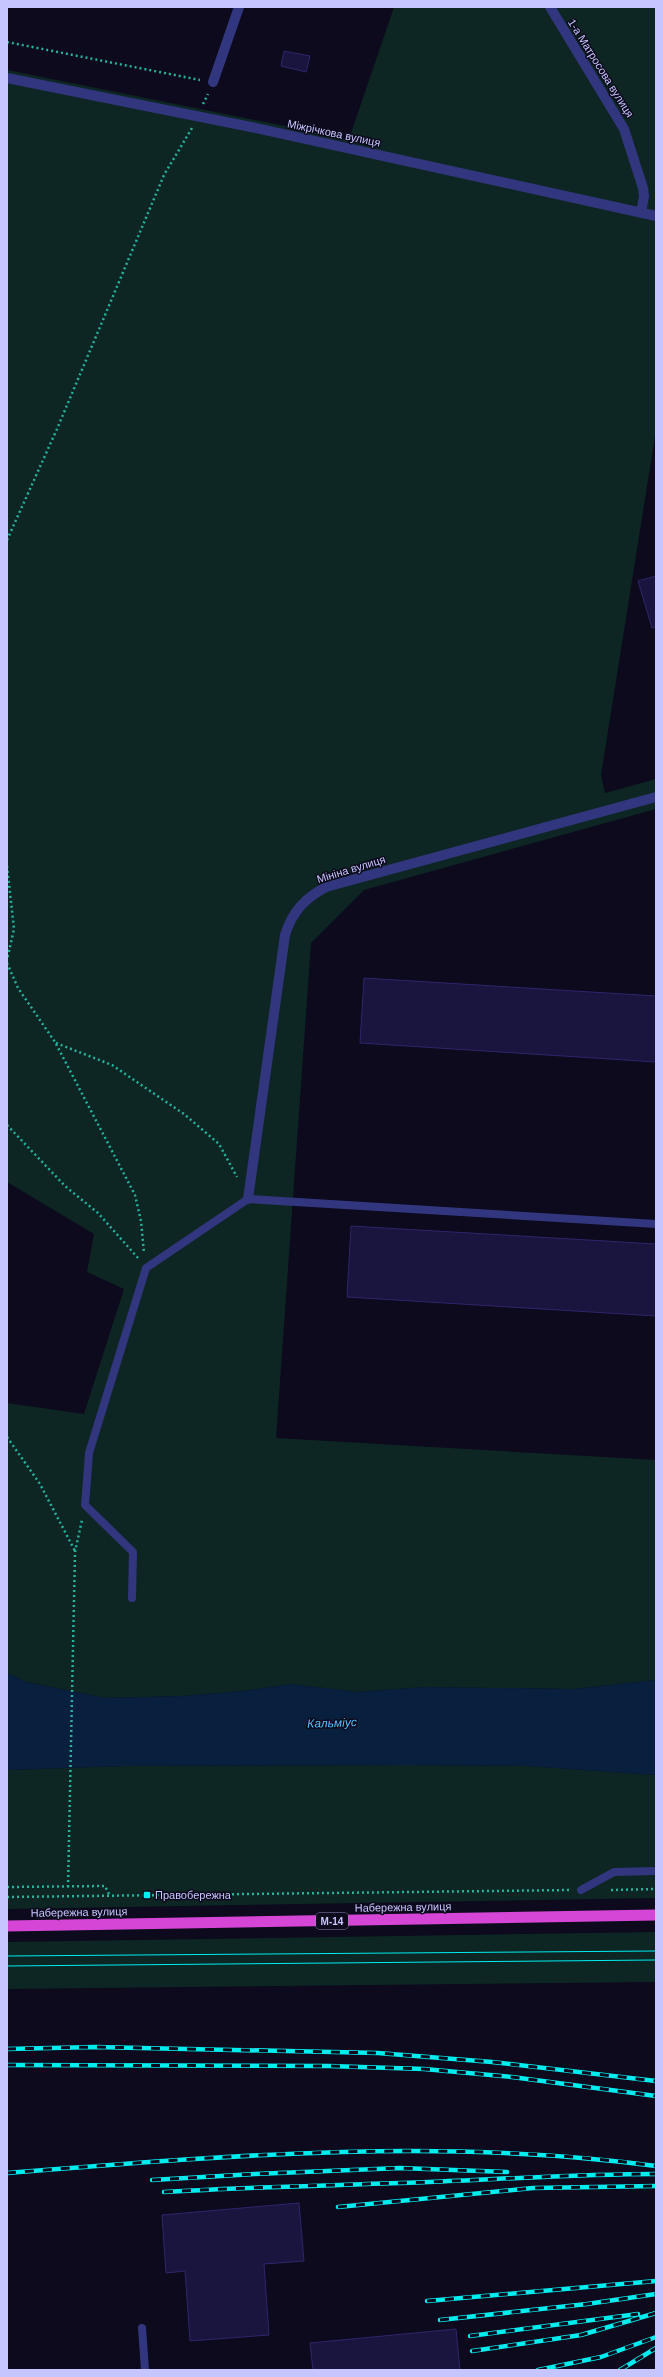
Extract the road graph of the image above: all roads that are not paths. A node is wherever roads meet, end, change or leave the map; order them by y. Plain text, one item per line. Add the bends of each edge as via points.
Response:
1 (239, 7) edge
2 (550, 7) edge
3 (7, 78) edge
4 (213, 82) road end
5 (641, 213) junction
6 (656, 216) edge
7 (656, 797) edge
8 (248, 1199) junction
9 (656, 1224) edge
10 (132, 1598) dead end
11 (656, 1871) edge
12 (581, 1890) road end
13 (656, 1916) edge
14 (7, 1926) edge
15 (142, 2328) dead end
16 (145, 2370) edge

1 - 4 street
2 - 5 street, 1-а Матросова вулиця via 624,129 643,188
3 - 5 street, Міжрічкова вулиця, bridge via 251,127
5 - 6 street, Міжрічкова вулиця
7 - 8 street, Мініна вулиця via 326,888 312,895 300,906 293,915 285,935
8 - 9 lane
8 - 10 lane via 146,1268 89,1453 85,1505 134,1552
11 - 12 lane via 614,1872
13 - 14 highway, Набережна вулиця / М-14
15 - 16 lane

